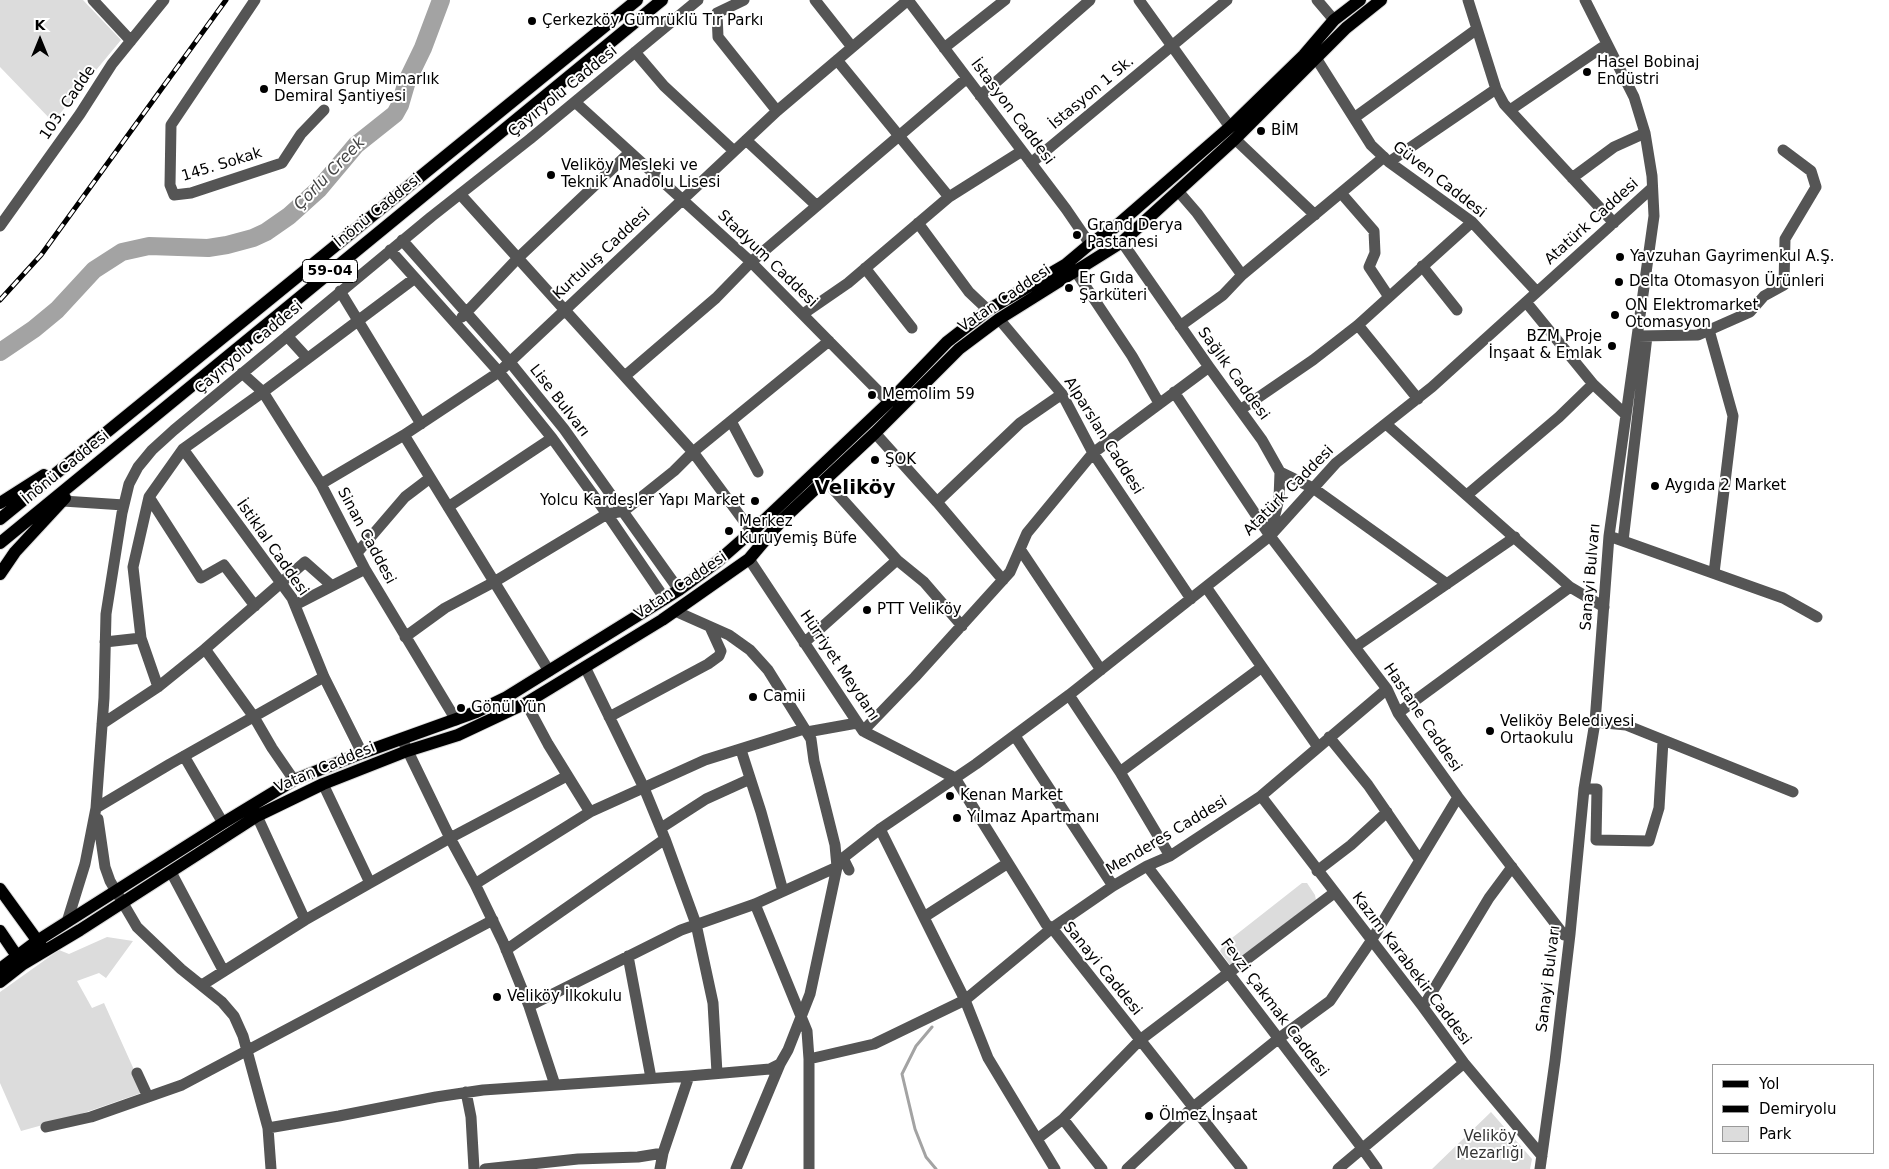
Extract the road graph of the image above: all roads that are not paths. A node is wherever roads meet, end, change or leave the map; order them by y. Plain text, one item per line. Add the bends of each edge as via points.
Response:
1 (93, 0) edge
2 (164, 0) edge
3 (255, 0) edge
4 (638, 0) edge
5 (662, 0) edge
6 (698, 0) edge
7 (744, 0) edge
8 (816, 0) edge
9 (908, 0) edge
10 (1005, 0) edge
11 (1090, 0) edge
12 (1139, 0) edge
13 (1227, 0) edge
14 (1318, 0) edge
15 (1360, 0) edge
16 (1381, 0) edge
17 (1468, 0) edge
18 (1585, 0) edge
19 (1334, 20) junction
20 (1477, 28) junction
21 (131, 41) junction
22 (1607, 44) junction
23 (1172, 46) junction
24 (852, 47) junction
25 (944, 48) junction
26 (635, 52) junction
27 (1316, 58) junction
28 (837, 60) junction
29 (967, 78) junction
30 (1496, 89) junction
31 (980, 96) junction
32 (575, 102) junction
33 (324, 110) dead end
34 (1510, 110) junction
35 (777, 111) junction
36 (1354, 118) junction
37 (1233, 133) junction
38 (1645, 133) junction
39 (898, 136) junction
40 (746, 140) junction
41 (1783, 150) dead end
42 (734, 151) junction
43 (1022, 151) junction
44 (630, 152) junction
45 (1387, 159) junction
46 (1031, 162) junction
47 (1572, 178) junction
48 (1652, 188) junction
49 (1178, 191) junction
50 (1342, 193) junction
51 (460, 194) junction
52 (949, 197) junction
53 (683, 199) junction
54 (817, 206) junction
55 (1315, 215) junction
56 (1472, 222) junction
57 (1614, 223) junction
58 (918, 224) junction
59 (0, 226) edge
60 (1102, 236) junction
61 (402, 240) junction
62 (1122, 242) junction
63 (1090, 244) junction
64 (390, 250) junction
65 (1111, 250) junction
66 (518, 258) junction
67 (752, 262) junction
68 (1422, 266) junction
69 (865, 268) junction
70 (1076, 272) junction
71 (1242, 275) junction
72 (415, 278) junction
73 (340, 291) junction
74 (1537, 292) junction
75 (1389, 297) junction
76 (1526, 302) junction
77 (565, 309) junction
78 (988, 310) junction
79 (1457, 310) dead end
80 (466, 312) junction
81 (803, 314) junction
82 (999, 319) junction
83 (359, 320) junction
84 (457, 325) junction
85 (1358, 325) junction
86 (1180, 326) junction
87 (912, 328) dead end
88 (1709, 330) junction
89 (287, 336) junction
90 (1642, 336) junction
91 (829, 341) junction
92 (307, 358) junction
93 (509, 362) junction
94 (1209, 367) junction
95 (499, 372) junction
96 (242, 373) junction
97 (625, 376) junction
98 (1593, 384) junction
99 (263, 392) junction
100 (1174, 392) junction
101 (1062, 394) junction
102 (1418, 399) junction
103 (889, 402) junction
104 (1159, 403) junction
105 (1240, 410) junction
106 (1626, 415) junction
107 (555, 419) junction
108 (731, 421) junction
109 (421, 424) junction
110 (1386, 424) junction
111 (564, 429) junction
112 (875, 433) junction
113 (404, 435) junction
114 (552, 438) junction
115 (92, 444) junction
116 (182, 448) junction
117 (693, 452) junction
118 (1093, 453) junction
119 (95, 466) junction
120 (758, 472) dead end
121 (1280, 472) junction
122 (430, 478) junction
123 (825, 480) junction
124 (321, 484) junction
125 (1313, 488) junction
126 (1466, 495) junction
127 (149, 497) junction
128 (63, 501) junction
129 (0, 502) edge
130 (937, 502) junction
131 (124, 505) junction
132 (448, 507) junction
133 (624, 511) junction
134 (607, 514) junction
135 (0, 519) edge
136 (752, 532) junction
137 (1270, 536) junction
138 (1609, 536) junction
139 (1515, 537) junction
140 (1622, 541) junction
141 (0, 543) edge
142 (1020, 550) junction
143 (357, 553) junction
144 (749, 559) junction
145 (897, 560) junction
146 (365, 569) junction
147 (1714, 573) junction
148 (0, 574) edge
149 (1003, 580) junction
150 (280, 582) junction
151 (494, 582) junction
152 (1447, 584) junction
153 (331, 585) junction
154 (1206, 586) junction
155 (1570, 587) junction
156 (680, 590) junction
157 (665, 599) junction
158 (1191, 599) junction
159 (295, 605) junction
160 (255, 606) junction
161 (1604, 607) junction
162 (675, 611) junction
163 (1817, 617) dead end
164 (962, 626) junction
165 (710, 627) junction
166 (405, 637) junction
167 (141, 638) junction
168 (105, 642) junction
169 (804, 643) junction
170 (1355, 647) junction
171 (206, 649) junction
172 (585, 667) junction
173 (1262, 667) junction
174 (1101, 670) junction
175 (549, 671) junction
176 (324, 678) junction
177 (158, 687) junction
178 (1387, 689) junction
179 (1069, 695) junction
180 (526, 703) junction
181 (1398, 713) junction
182 (254, 716) junction
183 (609, 717) junction
184 (456, 720) junction
185 (1595, 722) junction
186 (102, 724) junction
187 (860, 727) junction
188 (805, 730) junction
189 (1015, 736) junction
190 (1329, 737) junction
191 (402, 739) junction
192 (1663, 741) junction
193 (1318, 747) junction
194 (741, 750) junction
195 (407, 751) junction
196 (362, 753) junction
197 (184, 756) junction
198 (1120, 772) junction
199 (568, 776) junction
200 (955, 778) junction
201 (750, 779) junction
202 (294, 780) junction
203 (323, 784) junction
204 (644, 788) junction
205 (1584, 789) junction
206 (1793, 792) dead end
207 (1261, 796) junction
208 (1458, 797) junction
209 (96, 808) junction
210 (590, 812) junction
211 (1386, 812) junction
212 (257, 816) junction
213 (223, 822) junction
214 (880, 829) junction
215 (1580, 833) junction
216 (663, 834) junction
217 (1596, 834) junction
218 (450, 838) junction
219 (1170, 856) junction
220 (1419, 859) junction
221 (840, 862) junction
222 (1008, 862) junction
223 (1147, 866) junction
224 (1512, 867) junction
225 (849, 870) dead end
226 (1317, 871) junction
227 (171, 872) junction
228 (370, 883) junction
229 (475, 884) junction
230 (1113, 886) junction
231 (0, 889) edge
232 (783, 891) junction
233 (1334, 893) junction
234 (120, 897) junction
235 (755, 904) junction
236 (924, 917) junction
237 (305, 920) junction
238 (493, 920) junction
239 (67, 922) junction
240 (696, 924) junction
241 (1052, 928) junction
242 (0, 931) edge
243 (1570, 934) junction
244 (37, 941) junction
245 (1371, 941) junction
246 (506, 950) junction
247 (45, 951) junction
248 (628, 956) junction
249 (20, 960) junction
250 (0, 969) edge
251 (223, 970) junction
252 (1229, 973) junction
253 (0, 982) edge
254 (202, 985) junction
255 (965, 1000) junction
256 (529, 1006) junction
257 (1422, 1007) junction
258 (801, 1019) junction
259 (1278, 1038) junction
260 (1140, 1040) junction
261 (247, 1051) junction
262 (809, 1059) junction
263 (1464, 1063) junction
264 (780, 1064) junction
265 (137, 1073) dead end
266 (717, 1073) junction
267 (689, 1076) junction
268 (651, 1078) junction
269 (555, 1085) junction
270 (466, 1092) junction
271 (148, 1097) junction
272 (1192, 1108) junction
273 (1063, 1119) junction
274 (46, 1126) dead end
275 (268, 1128) junction
276 (1037, 1139) junction
277 (1362, 1148) junction
278 (663, 1153) junction
279 (1542, 1156) junction
280 (1239, 1168) edge
281 (272, 1169) edge
282 (474, 1169) edge
283 (484, 1169) edge
284 (660, 1169) edge
285 (736, 1169) edge
286 (809, 1169) edge
287 (1055, 1169) edge
288 (1102, 1169) edge
289 (1128, 1169) edge
290 (1338, 1169) edge
291 (1376, 1169) edge
292 (1540, 1169) edge

1 - 21 street
2 - 21 street, 103. Cadde
3 - 33 street, 145. Sokak via 171,125 170,185 174,195 191,193 282,163 301,134
4 - 115 main road, 59-04
5 - 119 main road, İnönü Caddesi / 59-04
6 - 26 street, Çayıryolu Caddesi
7 - 35 street via 717,13 718,37
8 - 24 street
9 - 24 street, Kurtuluş Caddesi
9 - 25 street, İstasyon Caddesi
10 - 25 street
11 - 31 street
12 - 23 street
13 - 23 street, İstasyon 1 Sk.
14 - 19 street
15 - 19 main road, Vatan Caddesi
16 - 27 main road, Vatan Caddesi
17 - 20 street
18 - 22 street, Sanayi Bulvarı
19 - 37 main road, Vatan Caddesi
20 - 30 street
20 - 36 street
21 - 59 street, 103. Cadde
22 - 34 street
22 - 38 street, Sanayi Bulvarı via 1634,98
23 - 37 street
23 - 46 street, İstasyon 1 Sk.
24 - 28 street, Kurtuluş Caddesi
25 - 29 street, İstasyon Caddesi
26 - 32 street, Çayıryolu Caddesi
26 - 42 street via 664,86
27 - 36 street, Güven Caddesi
27 - 37 main road, Vatan Caddesi
28 - 35 street, Kurtuluş Caddesi
28 - 39 street
29 - 31 street, İstasyon Caddesi
29 - 39 street
30 - 34 street
30 - 45 street
31 - 43 street, İstasyon Caddesi
32 - 44 street, Stadyum Caddesi
32 - 51 street, Çayıryolu Caddesi
34 - 47 street
35 - 40 street, Kurtuluş Caddesi
36 - 45 street, Güven Caddesi
37 - 49 main road, Vatan Caddesi
37 - 55 street
37 - 60 main road, Vatan Caddesi
38 - 47 street via 1614,147
38 - 48 street, Sanayi Bulvarı
39 - 52 street
39 - 54 street
40 - 42 street, Kurtuluş Caddesi
40 - 54 street
41 - 88 street via 1812,171 1816,187 1785,239 1784,285 1764,296 1750,312
42 - 53 street, Kurtuluş Caddesi
43 - 46 street, İstasyon Caddesi
43 - 52 street
44 - 53 street, Stadyum Caddesi
44 - 66 street
45 - 50 street
45 - 56 street, Güven Caddesi
46 - 63 street, İstasyon Caddesi
47 - 57 street
48 - 57 street, Atatürk Caddesi
48 - 90 street, Sanayi Bulvarı via 1654,216
49 - 62 main road, Vatan Caddesi
49 - 71 street
50 - 55 street
50 - 75 street via 1374,231 1375,253 1369,267
51 - 61 street, Çayıryolu Caddesi
51 - 66 street
52 - 58 street
53 - 67 street, Stadyum Caddesi
53 - 77 street, Kurtuluş Caddesi
54 - 67 street
55 - 71 street
56 - 68 street
56 - 74 street, Güven Caddesi
57 - 74 street, Atatürk Caddesi
58 - 69 street
58 - 78 street via 969,292
60 - 63 main road, Vatan Caddesi
60 - 65 main road
61 - 64 street, Çayıryolu Caddesi
61 - 80 street, Lise Bulvarı
62 - 65 main road, Vatan Caddesi
62 - 86 street, Sağlık Caddesi
63 - 78 main road, Vatan Caddesi via 1065,265
64 - 72 street, Lise Bulvarı
64 - 73 street, Çayıryolu Caddesi
65 - 70 main road, Vatan Caddesi
66 - 77 street
66 - 80 street
67 - 81 street, Stadyum Caddesi
67 - 97 street via 716,298
68 - 75 street
68 - 79 street
69 - 81 street
69 - 87 street
70 - 82 main road, Vatan Caddesi
70 - 104 street
71 - 86 street via 1223,295
72 - 83 street
72 - 84 street, Lise Bulvarı
73 - 83 street
73 - 89 street, Çayıryolu Caddesi
74 - 76 street, Atatürk Caddesi
75 - 85 street
76 - 98 street
76 - 102 street, Atatürk Caddesi
77 - 93 street, Kurtuluş Caddesi
77 - 97 street
78 - 103 main road, Vatan Caddesi via 947,342
80 - 84 street
80 - 93 street, Lise Bulvarı
81 - 91 street, Stadyum Caddesi
82 - 101 street, Alparslan Caddesi
82 - 112 main road, Vatan Caddesi via 959,349
83 - 92 street
83 - 109 street
84 - 95 street, Lise Bulvarı
85 - 102 street
85 - 105 street
86 - 94 street, Sağlık Caddesi
88 - 90 street via 1698,335
88 - 147 street via 1733,416
89 - 92 street
89 - 96 street, Çayıryolu Caddesi
90 - 106 street, Sanayi Bulvarı
90 - 140 street
91 - 103 street, Stadyum Caddesi
91 - 108 street
92 - 99 street
93 - 95 street, Kurtuluş Caddesi
93 - 107 street, Lise Bulvarı
94 - 100 street
94 - 105 street, Sağlık Caddesi
95 - 109 street, Kurtuluş Caddesi
95 - 114 street, Lise Bulvarı
96 - 99 street, Sinan Caddesi
96 - 131 street, Çayıryolu Caddesi via 152,450 129,484
97 - 117 street
98 - 106 street
98 - 126 street
99 - 116 street
99 - 124 street, Sinan Caddesi
100 - 104 street
100 - 137 street, Hastane Caddesi
101 - 118 street, Alparslan Caddesi
101 - 130 street via 1020,423
102 - 110 street, Atatürk Caddesi
103 - 136 main road, Vatan Caddesi
104 - 118 street
105 - 121 street, Sağlık Caddesi
106 - 138 street, Sanayi Bulvarı
107 - 111 street, Lise Bulvarı
107 - 114 street
108 - 117 street
108 - 120 street
109 - 113 street, Kurtuluş Caddesi
110 - 125 street, Atatürk Caddesi via 1336,463
110 - 126 street
111 - 114 street
111 - 133 street, Lise Bulvarı
112 - 123 main road, Vatan Caddesi
112 - 130 street
113 - 122 street
113 - 124 street, Kurtuluş Caddesi
114 - 132 street
114 - 134 street, Lise Bulvarı
115 - 129 main road
115 - 135 main road, 59-04
116 - 127 street
116 - 150 street, İstiklal Caddesi
117 - 133 street
117 - 136 street
118 - 142 street via 1027,533
118 - 158 street, Alparslan Caddesi
119 - 128 main road
119 - 141 main road, İnönü Caddesi / 59-04
121 - 125 street
121 - 137 street via 1279,500
122 - 132 street
122 - 143 street via 405,497
123 - 144 main road, Vatan Caddesi via 782,520
123 - 145 street
124 - 143 street, Sinan Caddesi
125 - 137 street, Atatürk Caddesi
125 - 152 street
126 - 139 street
127 - 160 street via 201,578 224,565
127 - 167 street via 133,567
128 - 131 street
128 - 148 main road via 15,552
130 - 149 street
131 - 168 street, Çayıryolu Caddesi
132 - 151 street
133 - 134 street
133 - 156 street, Lise Bulvarı
134 - 151 street
134 - 157 street, Lise Bulvarı
136 - 156 main road, Vatan Caddesi
137 - 154 street, Atatürk Caddesi
137 - 170 street, Hastane Caddesi
138 - 140 street
138 - 161 street, Sanayi Bulvarı
139 - 152 street
139 - 155 street
140 - 147 street
142 - 149 street
142 - 174 street
143 - 146 street, Sinan Caddesi
144 - 162 main road, Vatan Caddesi
144 - 169 street, Hürriyet Meydanı
145 - 164 street via 924,582
145 - 169 street
146 - 153 street
146 - 166 street, Sinan Caddesi
147 - 163 street via 1783,598
149 - 164 street
150 - 153 street via 305,562
150 - 159 street, İstiklal Caddesi
150 - 160 street
151 - 166 street via 445,608
151 - 175 street
152 - 170 street
153 - 159 street
154 - 158 street, Atatürk Caddesi
154 - 173 street
155 - 161 street
155 - 181 street
156 - 157 main road, Vatan Caddesi
157 - 175 main road, Vatan Caddesi
158 - 174 street, Atatürk Caddesi
159 - 176 street, İstiklal Caddesi
160 - 171 street
161 - 185 street, Sanayi Bulvarı
162 - 165 street
162 - 172 main road, Vatan Caddesi
164 - 187 street
165 - 183 street via 719,656
165 - 188 street via 750,650 768,670
166 - 184 street, Sinan Caddesi
167 - 168 street
167 - 177 street
168 - 186 street, Çayıryolu Caddesi
169 - 187 street, Hürriyet Meydanı
170 - 178 street, Hastane Caddesi
171 - 177 street
171 - 182 street
172 - 180 main road, Vatan Caddesi
172 - 183 street
173 - 193 street
173 - 198 street
174 - 179 street, Atatürk Caddesi
175 - 184 main road, Vatan Caddesi via 505,698
176 - 182 street
176 - 196 street, İstiklal Caddesi
177 - 186 street
178 - 181 street, Hastane Caddesi
178 - 190 street, Menderes Caddesi
179 - 189 street, Atatürk Caddesi
179 - 198 street
180 - 195 main road, Vatan Caddesi via 458,735
180 - 199 street
181 - 208 street, Hastane Caddesi
182 - 197 street
182 - 202 street
183 - 204 street
184 - 191 main road, Vatan Caddesi
185 - 192 street via 1626,726
185 - 205 street, Sanayi Bulvarı
186 - 209 street, Çayıryolu Caddesi
187 - 188 street
187 - 200 street, Hürriyet Meydanı
188 - 194 street
188 - 221 street via 811,739
189 - 200 street, Atatürk Caddesi
189 - 230 street
190 - 193 street, Menderes Caddesi
190 - 211 street
191 - 195 street
191 - 196 main road, Vatan Caddesi
192 - 206 street
192 - 217 street via 1659,808 1649,841 1596,840
193 - 207 street, Menderes Caddesi
194 - 201 street
194 - 204 street via 704,760
195 - 203 main road, Vatan Caddesi
195 - 218 street
196 - 202 main road, Vatan Caddesi
197 - 209 street
197 - 213 street
198 - 219 street
199 - 210 street
199 - 218 street
200 - 214 street, Atatürk Caddesi
200 - 222 street, Sanayi Caddesi
201 - 216 street via 706,799
201 - 232 street
202 - 213 main road, Vatan Caddesi
203 - 212 main road, Vatan Caddesi
203 - 228 street
204 - 210 street
204 - 216 street
205 - 215 street, Sanayi Bulvarı
205 - 217 street via 1597,789
207 - 219 street, Menderes Caddesi
207 - 226 street, Kazım Karabekir Caddesi
208 - 220 street
208 - 224 street, Hastane Caddesi
209 - 234 street via 105,867
209 - 239 street via 86,864
210 - 229 street
211 - 220 street
211 - 226 street
212 - 227 main road, Vatan Caddesi
212 - 237 street
213 - 234 main road, Vatan Caddesi
214 - 221 street, Atatürk Caddesi
214 - 236 street
215 - 217 street
215 - 243 street, Sanayi Bulvarı
216 - 240 street
216 - 246 street
218 - 228 street
218 - 229 street
219 - 223 street, Menderes Caddesi
220 - 245 street
221 - 225 street
221 - 232 street, Atatürk Caddesi
221 - 258 street via 810,994
222 - 236 street
222 - 241 street, Sanayi Caddesi via 1046,924
223 - 230 street, Menderes Caddesi
223 - 252 street, Fevzi Çakmak Caddesi
224 - 243 street, Hastane Caddesi via 1564,935
224 - 257 street via 1489,898
226 - 233 street, Kazım Karabekir Caddesi
227 - 234 main road, Vatan Caddesi
227 - 251 street
228 - 237 street
229 - 238 street
230 - 241 street, Menderes Caddesi
231 - 244 main road
232 - 235 street, Atatürk Caddesi
233 - 245 street, Kazım Karabekir Caddesi
233 - 252 street
234 - 239 main road, Vatan Caddesi
234 - 247 main road, Vatan Caddesi
234 - 254 street via 137,927
235 - 240 street, Atatürk Caddesi
235 - 258 street
236 - 255 street
237 - 251 street
238 - 246 street
238 - 261 street
239 - 244 main road, Vatan Caddesi
240 - 248 street, Atatürk Caddesi
240 - 266 street via 713,1003
241 - 255 street, Menderes Caddesi
241 - 260 street, Sanayi Caddesi
242 - 249 main road
243 - 279 street, Sanayi Bulvarı
244 - 247 main road
244 - 249 main road, Vatan Caddesi
245 - 257 street, Kazım Karabekir Caddesi
245 - 259 street via 1330,1002
246 - 256 street
247 - 249 main road, Vatan Caddesi
248 - 256 street, Atatürk Caddesi
248 - 268 street
249 - 250 main road
249 - 253 main road
251 - 254 street
252 - 259 street, Fevzi Çakmak Caddesi
252 - 260 street
254 - 261 street via 234,1016
255 - 262 street, Menderes Caddesi via 874,1044
255 - 276 street via 988,1058
256 - 269 street
257 - 263 street, Kazım Karabekir Caddesi
258 - 262 street via 807,1031
258 - 264 street
259 - 272 street
259 - 277 street, Fevzi Çakmak Caddesi
260 - 272 street, Sanayi Caddesi
260 - 273 street
261 - 271 street via 182,1085
261 - 275 street
262 - 286 street
263 - 277 street
263 - 279 street, Kazım Karabekir Caddesi
264 - 266 street via 770,1069
264 - 285 street
265 - 271 street
266 - 267 street
267 - 268 street
267 - 278 street
268 - 269 street
269 - 270 street
270 - 275 street
270 - 282 street
271 - 274 street via 91,1118
272 - 280 street, Sanayi Caddesi
272 - 289 street
273 - 276 street
273 - 288 street
275 - 281 street
276 - 287 street
277 - 290 street
277 - 291 street, Fevzi Çakmak Caddesi
278 - 283 street
278 - 284 street
279 - 292 street, Sanayi Bulvarı

